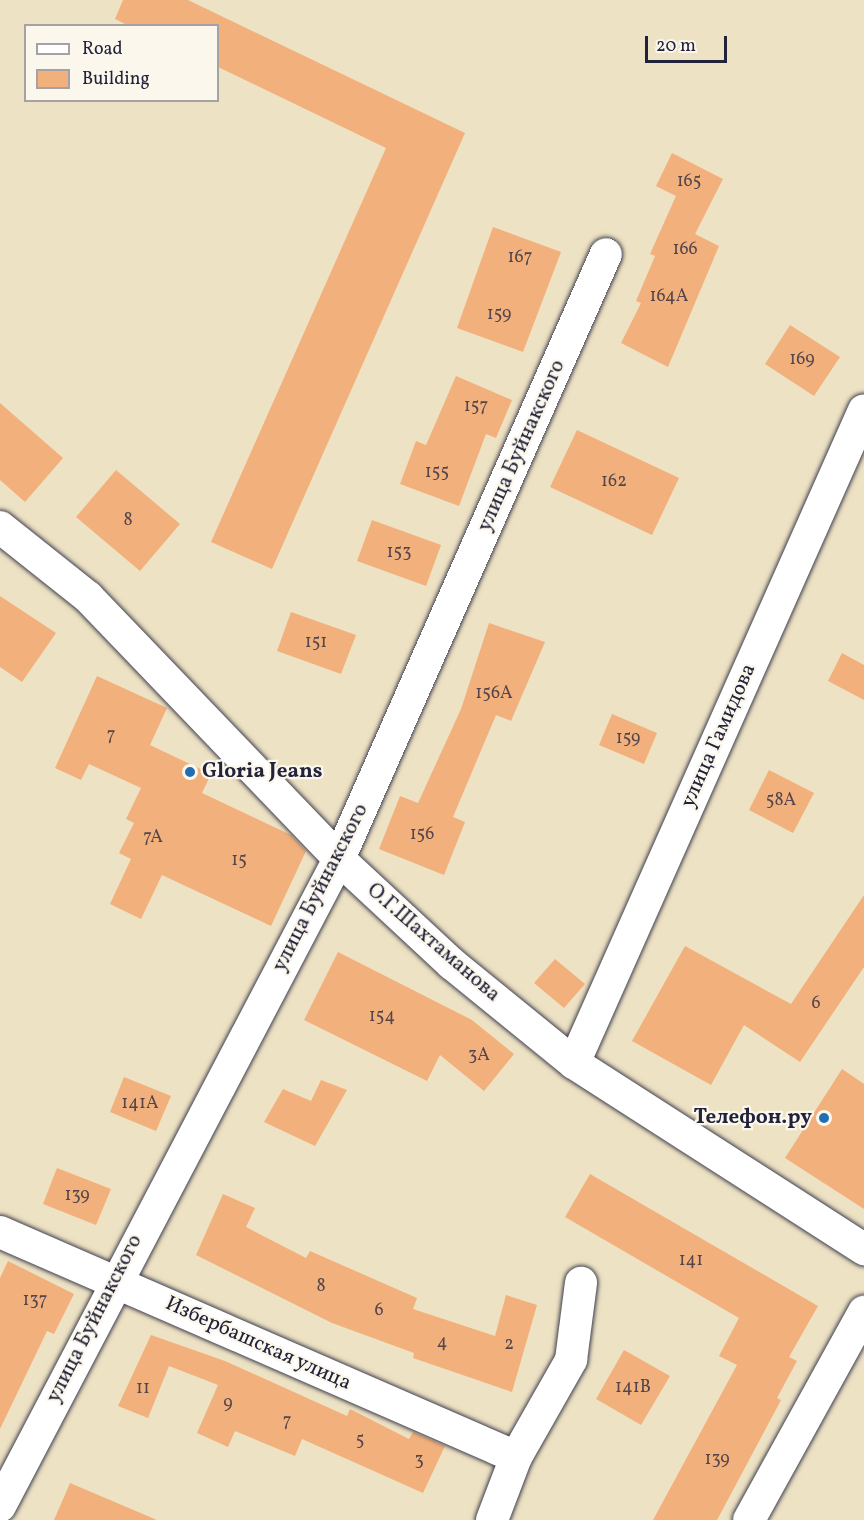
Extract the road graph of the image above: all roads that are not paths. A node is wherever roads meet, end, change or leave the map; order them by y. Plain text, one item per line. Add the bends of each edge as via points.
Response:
1 (606, 254) dead end
2 (864, 410) edge
3 (0, 527) edge
4 (339, 859) junction
5 (574, 1063) junction
6 (0, 1232) edge
7 (864, 1249) edge
8 (114, 1281) junction
9 (581, 1283) dead end
10 (864, 1312) edge
11 (516, 1457) junction
12 (0, 1506) edge
13 (492, 1520) edge
14 (749, 1520) edge

1 - 4 street, улица Буйнакского
2 - 5 street, улица Гамидова
3 - 4 street, О.Г.Шахтаманова via 88,597
4 - 5 street, О.Г.Шахтаманова via 452,964
4 - 8 street, улица Буйнакского
5 - 7 street, О.Г.Шахтаманова
6 - 8 street, Избербашская улица
8 - 11 street, Избербашская улица
8 - 12 street, улица Буйнакского
9 - 11 street via 571,1360
10 - 14 street
11 - 13 street

